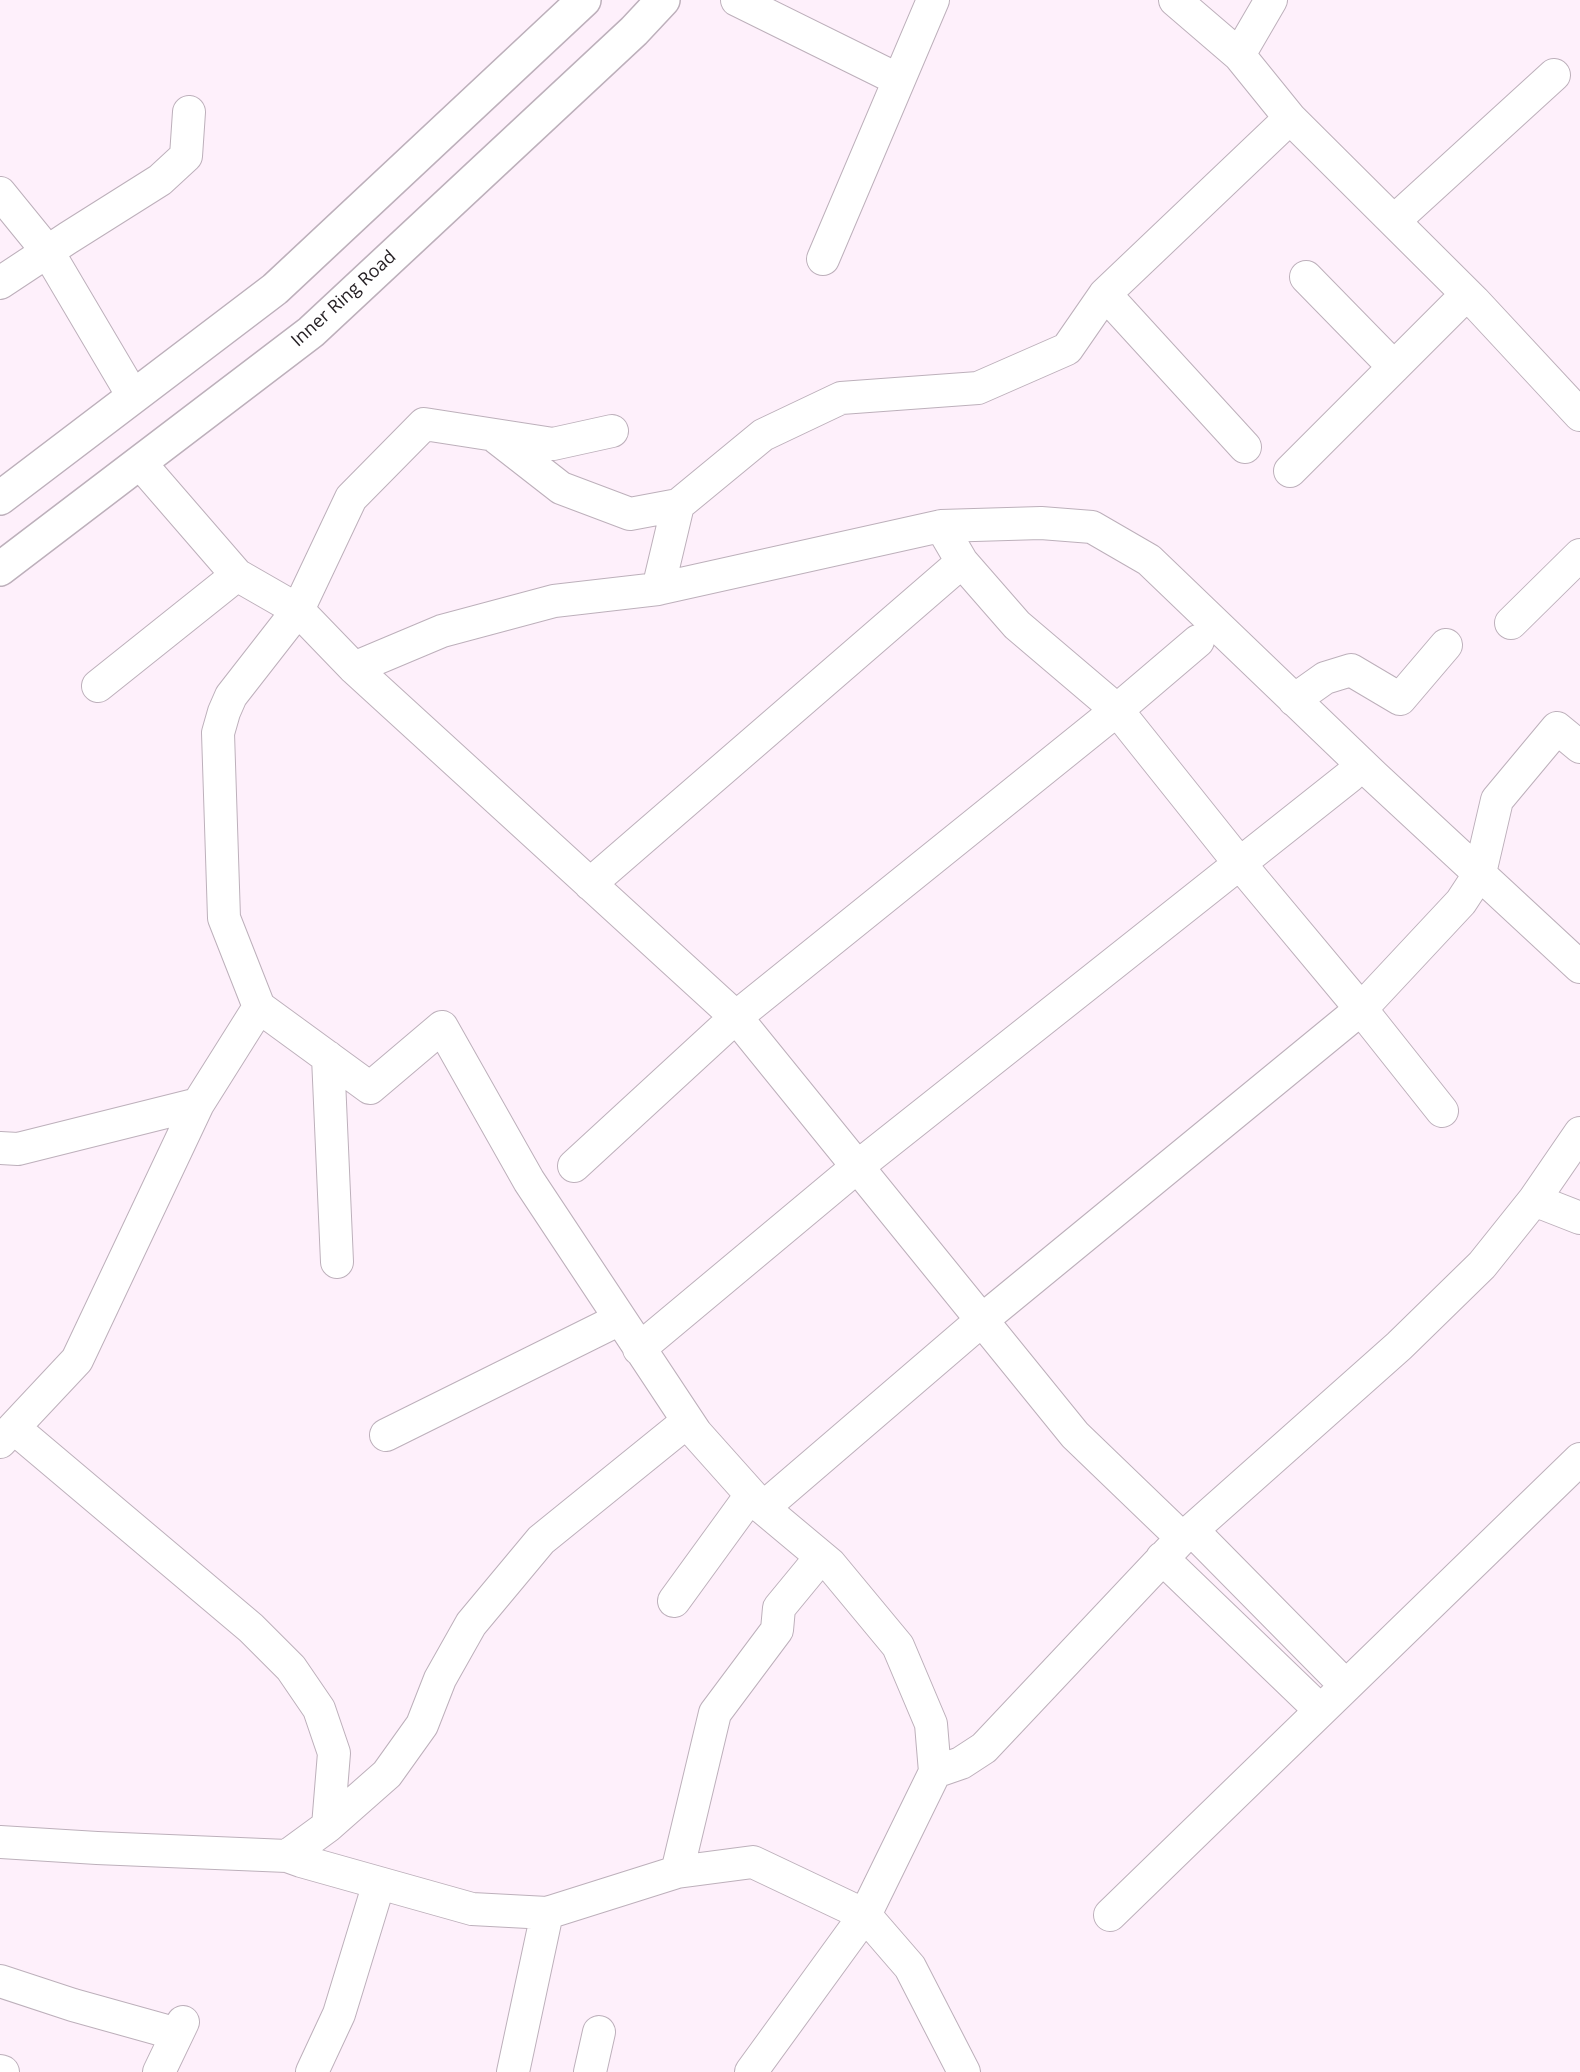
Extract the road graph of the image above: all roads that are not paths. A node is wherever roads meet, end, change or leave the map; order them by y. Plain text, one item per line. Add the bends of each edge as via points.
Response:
1 (584, 0) edge
2 (663, 0) edge
3 (737, 0) edge
4 (933, 0) edge
5 (1175, 0) edge
6 (1271, 0) edge
7 (1239, 55) junction
8 (1554, 75) dead end
9 (899, 80) junction
10 (189, 112) dead end
11 (1290, 118) junction
12 (0, 193) edge
13 (1394, 221) junction
14 (48, 252) junction
15 (823, 259) dead end
16 (1306, 277) dead end
17 (0, 284) edge
18 (1105, 294) junction
19 (1467, 294) junction
20 (1394, 367) junction
21 (133, 396) junction
22 (1580, 415) edge
23 (612, 431) dead end
24 (492, 435) junction
25 (1245, 447) dead end
26 (140, 463) junction
27 (1290, 471) dead end
28 (0, 498) edge
29 (678, 505) junction
30 (941, 526) junction
31 (1580, 555) edge
32 (962, 562) junction
33 (0, 569) edge
34 (237, 575) junction
35 (658, 589) junction
36 (298, 610) junction
37 (1511, 623) dead end
38 (1198, 641) dead end
39 (1446, 645) dead end
40 (354, 668) junction
41 (98, 686) dead end
42 (1294, 700) junction
43 (1117, 710) junction
44 (1580, 747) edge
45 (1350, 776) dead end
46 (1240, 864) junction
47 (1480, 873) junction
48 (590, 884) junction
49 (1580, 967) edge
50 (259, 1006) junction
51 (1361, 1009) junction
52 (736, 1017) junction
53 (328, 1057) junction
54 (198, 1104) junction
55 (1442, 1111) dead end
56 (1580, 1133) edge
57 (0, 1148) edge
58 (574, 1166) dead end
59 (857, 1167) junction
60 (1534, 1200) junction
61 (1580, 1218) edge
62 (337, 1262) dead end
63 (620, 1319) junction
64 (982, 1320) junction
65 (639, 1349) junction
66 (688, 1421) junction
67 (7, 1435) edge
68 (386, 1435) dead end
69 (1580, 1459) edge
70 (757, 1502) junction
71 (1179, 1542) junction
72 (821, 1557) junction
73 (674, 1600) dead end
74 (1346, 1686) junction
75 (1320, 1710) junction
76 (936, 1772) junction
77 (328, 1826) junction
78 (0, 1842) edge
79 (288, 1856) junction
80 (677, 1872) junction
81 (380, 1883) junction
82 (547, 1913) junction
83 (865, 1915) junction
84 (1110, 1915) dead end
85 (0, 1981) edge
86 (599, 2032) dead end
87 (159, 2072) edge
88 (312, 2072) edge
89 (513, 2072) edge
90 (590, 2072) edge
91 (751, 2072) edge
92 (964, 2072) edge

1 - 21 main road via 274,289
2 - 26 main road, Inner Ring Road via 311,332
3 - 9 street
4 - 9 street
5 - 7 street
6 - 7 street
7 - 11 street
8 - 13 street
9 - 15 street
10 - 14 street via 186,156 160,180
11 - 13 street
11 - 18 street
12 - 14 street
13 - 19 street
14 - 17 street
14 - 21 street
16 - 20 street
18 - 25 street
18 - 29 street via 1067,349 978,388 841,398 763,435
19 - 20 street
19 - 22 street
20 - 27 street
21 - 28 main road
23 - 24 street via 553,444
24 - 29 street via 571,492 630,513
24 - 36 street via 424,424 351,498
26 - 33 main road, Inner Ring Road
26 - 34 street
29 - 35 street
30 - 32 street
30 - 35 street
30 - 42 street via 1041,522 1092,527 1149,560
31 - 37 street
32 - 43 street via 1017,625
32 - 48 street
34 - 36 street
34 - 41 street
35 - 40 street via 554,601 442,631
36 - 40 street
36 - 50 street via 231,696 218,733 224,918
38 - 43 street
39 - 42 street via 1400,699 1351,670 1325,678
40 - 48 street
42 - 47 street
43 - 46 street
43 - 52 street
44 - 47 street via 1557,728 1497,800
45 - 46 street
46 - 51 street
46 - 59 street
47 - 49 street
47 - 51 street via 1461,902
48 - 52 street
50 - 53 street
50 - 54 street
51 - 55 street
51 - 64 street
52 - 58 street
52 - 59 street
53 - 62 street
53 - 63 street via 370,1088 442,1027 529,1180
54 - 57 street via 18,1149
54 - 67 street via 77,1360
56 - 60 street
59 - 64 street
59 - 65 street
60 - 61 street
60 - 71 street via 1482,1265 1399,1346
63 - 65 street
63 - 68 street
64 - 70 street
64 - 71 street via 1075,1435
65 - 66 street
66 - 70 street
66 - 77 street via 541,1539 471,1624 440,1679 422,1725 387,1774
67 - 77 street via 251,1628 291,1668 319,1709 334,1753
69 - 74 street
70 - 72 street
70 - 73 street
71 - 74 street
71 - 75 street
71 - 76 street via 984,1748 961,1763
72 - 76 street via 898,1646 931,1724
72 - 80 street via 779,1608 777,1630 715,1713
74 - 75 street
75 - 84 street
76 - 83 street
77 - 79 street
78 - 79 street
79 - 81 street
80 - 82 street
80 - 83 street via 753,1862
81 - 82 street via 472,1909
81 - 88 street via 339,2014
82 - 89 street
83 - 91 street
83 - 92 street via 910,1967
85 - 87 street via 73,2005 180,2028
86 - 90 street

